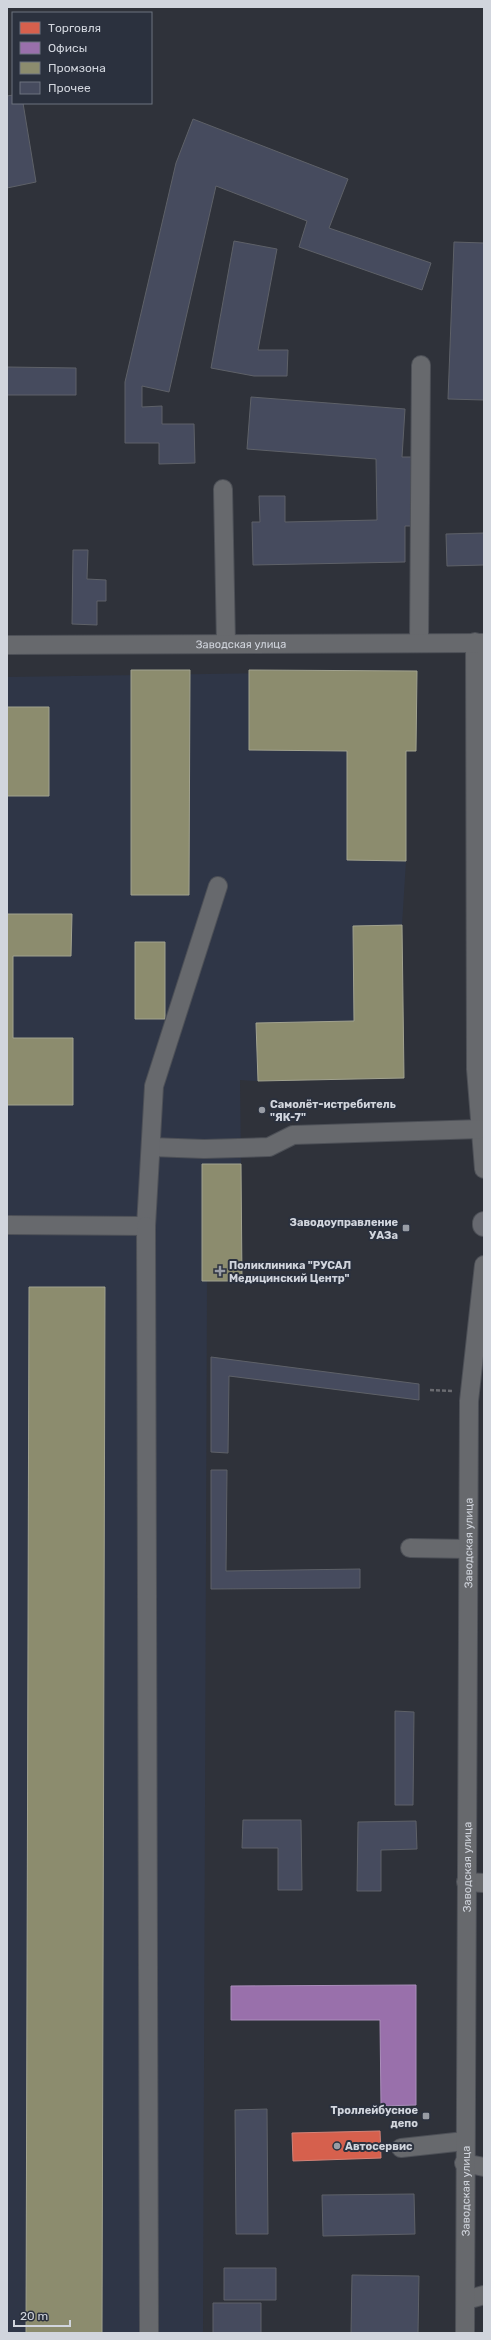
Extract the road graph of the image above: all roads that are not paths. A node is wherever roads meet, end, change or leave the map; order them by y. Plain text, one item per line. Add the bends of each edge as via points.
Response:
1 (421, 365) dead end
2 (223, 489) dead end
3 (480, 642) edge
4 (419, 643) junction
5 (226, 644) junction
6 (7, 645) edge
7 (218, 886) dead end
8 (476, 1072) junction
9 (484, 1092) edge
10 (481, 1129) junction
11 (151, 1147) junction
12 (484, 1169) edge
13 (7, 1226) edge
14 (146, 1226) junction
15 (484, 1265) edge
16 (484, 1369) edge
17 (469, 1401) junction
18 (410, 1548) dead end
19 (468, 1549) junction
20 (466, 1882) junction
21 (484, 1882) edge
22 (464, 2141) junction
23 (401, 2148) dead end
24 (464, 2163) junction
25 (484, 2167) edge
26 (484, 2295) edge
27 (466, 2300) junction
28 (149, 2333) edge
29 (465, 2333) edge

1 - 4 street
2 - 5 street
3 - 4 street, Заводская улица
3 - 8 street, Заводская улица
4 - 5 street, Заводская улица
5 - 6 street, Заводская улица
7 - 11 street via 154,1086
8 - 9 street
8 - 10 street, Заводская улица
10 - 11 street via 294,1135 269,1147
10 - 12 street, Заводская улица
11 - 14 street
13 - 14 street
14 - 28 street
15 - 17 street, Заводская улица
16 - 17 street
17 - 19 street, Заводская улица
18 - 19 street
19 - 20 street, Заводская улица
20 - 21 street
20 - 22 street, Заводская улица
22 - 23 street
22 - 24 street, Заводская улица
24 - 25 street
24 - 27 street, Заводская улица
26 - 27 street
27 - 29 street, Заводская улица

